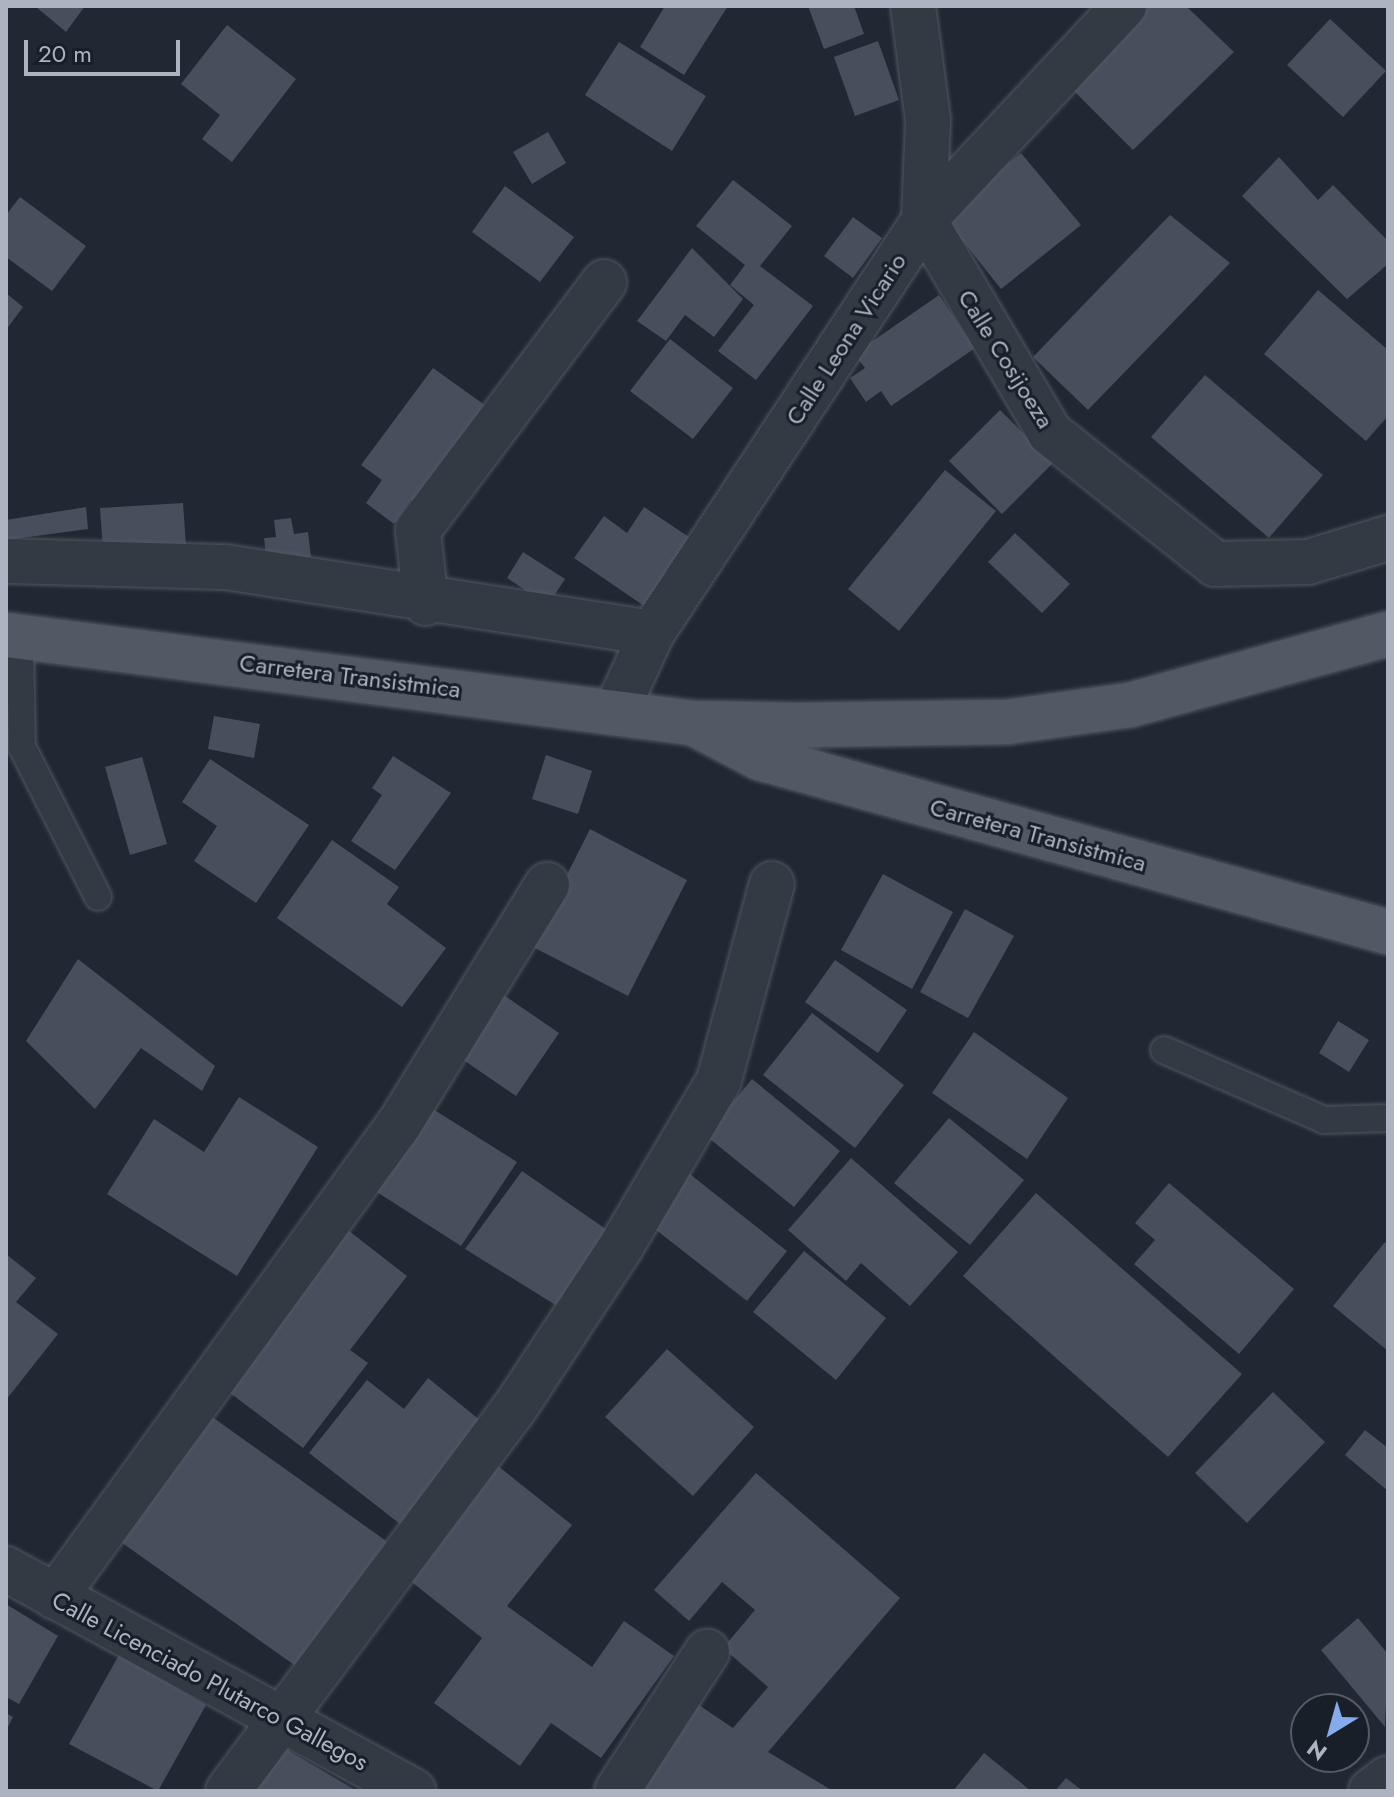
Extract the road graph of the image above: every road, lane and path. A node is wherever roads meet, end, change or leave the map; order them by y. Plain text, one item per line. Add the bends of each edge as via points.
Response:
1 (913, 6) edge
2 (1124, 6) edge
3 (924, 220) junction
4 (604, 282) dead end
5 (1388, 538) edge
6 (6, 561) edge
7 (426, 603) junction
8 (652, 633) junction
9 (1388, 634) edge
10 (13, 635) edge
11 (617, 709) junction
12 (693, 723) junction
13 (772, 884) dead end
14 (547, 885) dead end
15 (98, 897) dead end
16 (1388, 932) edge
17 (1164, 1050) dead end
18 (1388, 1118) edge
19 (6, 1569) edge
20 (55, 1597) junction
21 (707, 1652) dead end
22 (277, 1717) junction
23 (1388, 1778) edge
24 (228, 1791) edge
25 (414, 1791) edge
26 (617, 1791) edge
27 (1371, 1791) edge

1 - 3 street via 928,120
2 - 3 street, Calle Leona Vicario
3 - 5 street, Calle Cosijoeza via 1050,433 1215,564 1308,562
3 - 8 street, Calle Leona Vicario
4 - 7 street via 418,530
6 - 7 street via 226,567
7 - 8 street
8 - 11 street, Calle Leona Vicario
9 - 12 main road, Carretera Transistmica via 1130,705 1007,722
10 - 11 main road, Carretera Transistmica
10 - 15 lane via 22,747
11 - 12 main road, Carretera Transistmica
12 - 16 main road, Carretera Transistmica via 760,758
13 - 22 street via 719,1080 622,1245 514,1409
14 - 20 street via 400,1123
17 - 18 lane via 1324,1120
19 - 20 street, Calle Licenciado Plutarco Gallegos
20 - 22 street, Calle Licenciado Plutarco Gallegos
21 - 26 street
22 - 24 street
22 - 25 street, Calle Licenciado Plutarco Gallegos
23 - 27 street

